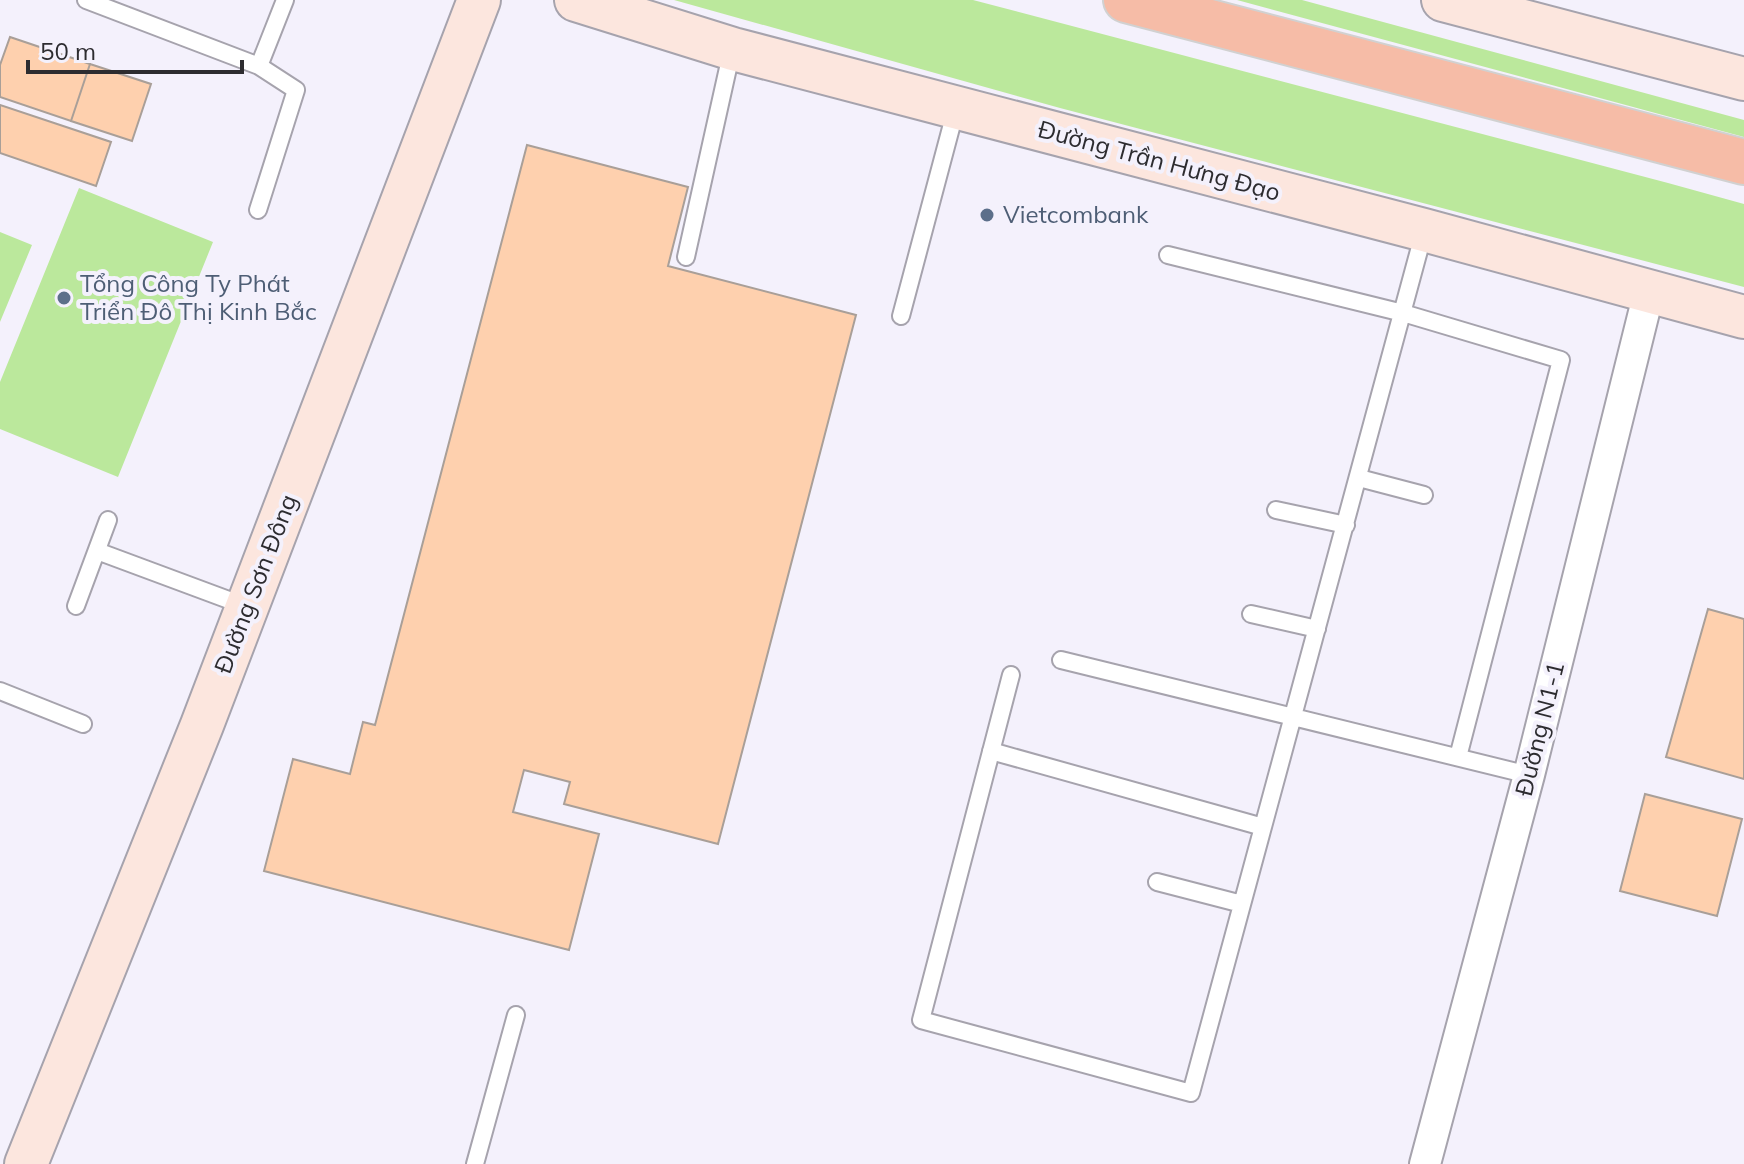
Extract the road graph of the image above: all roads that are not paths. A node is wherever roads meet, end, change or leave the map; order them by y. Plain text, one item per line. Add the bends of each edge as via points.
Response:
1 (86, 0) edge
2 (285, 0) edge
3 (479, 0) edge
4 (576, 0) edge
5 (1126, 0) edge
6 (1443, 0) edge
7 (733, 49) junction
8 (259, 66) junction
9 (1744, 79) edge
10 (956, 109) junction
11 (1744, 162) edge
12 (258, 210) dead end
13 (1424, 230) junction
14 (1168, 255) dead end
15 (686, 257) dead end
16 (1649, 292) junction
17 (1403, 313) junction
18 (901, 316) dead end
19 (1744, 317) edge
20 (1359, 478) junction
21 (1424, 495) dead end
22 (1276, 510) dead end
23 (108, 520) dead end
24 (1346, 525) junction
25 (97, 551) junction
26 (76, 606) dead end
27 (248, 607) junction
28 (1251, 614) dead end
29 (1317, 629) junction
30 (1061, 660) dead end
31 (1011, 675) dead end
32 (0, 691) edge
33 (1294, 716) junction
34 (83, 724) dead end
35 (991, 751) junction
36 (1458, 757) junction
37 (1529, 775) junction
38 (1263, 827) junction
39 (1157, 882) dead end
40 (1242, 904) junction
41 (516, 1015) dead end
42 (26, 1164) edge
43 (475, 1164) edge
44 (1425, 1164) edge

1 - 8 lane
2 - 8 lane
3 - 27 main road, Đường Sơn Đông
4 - 7 main road, Đường Trần Hưng Đạo
5 - 11 highway
6 - 9 main road
7 - 10 main road, Đường Trần Hưng Đạo
7 - 15 lane
8 - 12 lane via 296,90
10 - 13 main road, Đường Trần Hưng Đạo
10 - 18 lane
13 - 16 main road, Đường Trần Hưng Đạo
13 - 17 lane
14 - 17 lane
16 - 19 main road, Đường Trần Hưng Đạo
16 - 37 street, Đường N1-1
17 - 20 lane
17 - 36 lane via 1561,360
20 - 21 lane
20 - 24 lane
22 - 24 lane
23 - 25 lane
24 - 29 lane
25 - 26 lane
25 - 27 lane
27 - 42 main road, Đường Sơn Đông
28 - 29 lane
29 - 33 lane
30 - 33 lane
31 - 35 lane
32 - 34 lane
33 - 36 lane
33 - 38 lane
35 - 38 lane
35 - 40 lane via 921,1020 1191,1093
36 - 37 lane
37 - 44 street, Đường N1-1
38 - 40 lane
39 - 40 lane
41 - 43 lane

